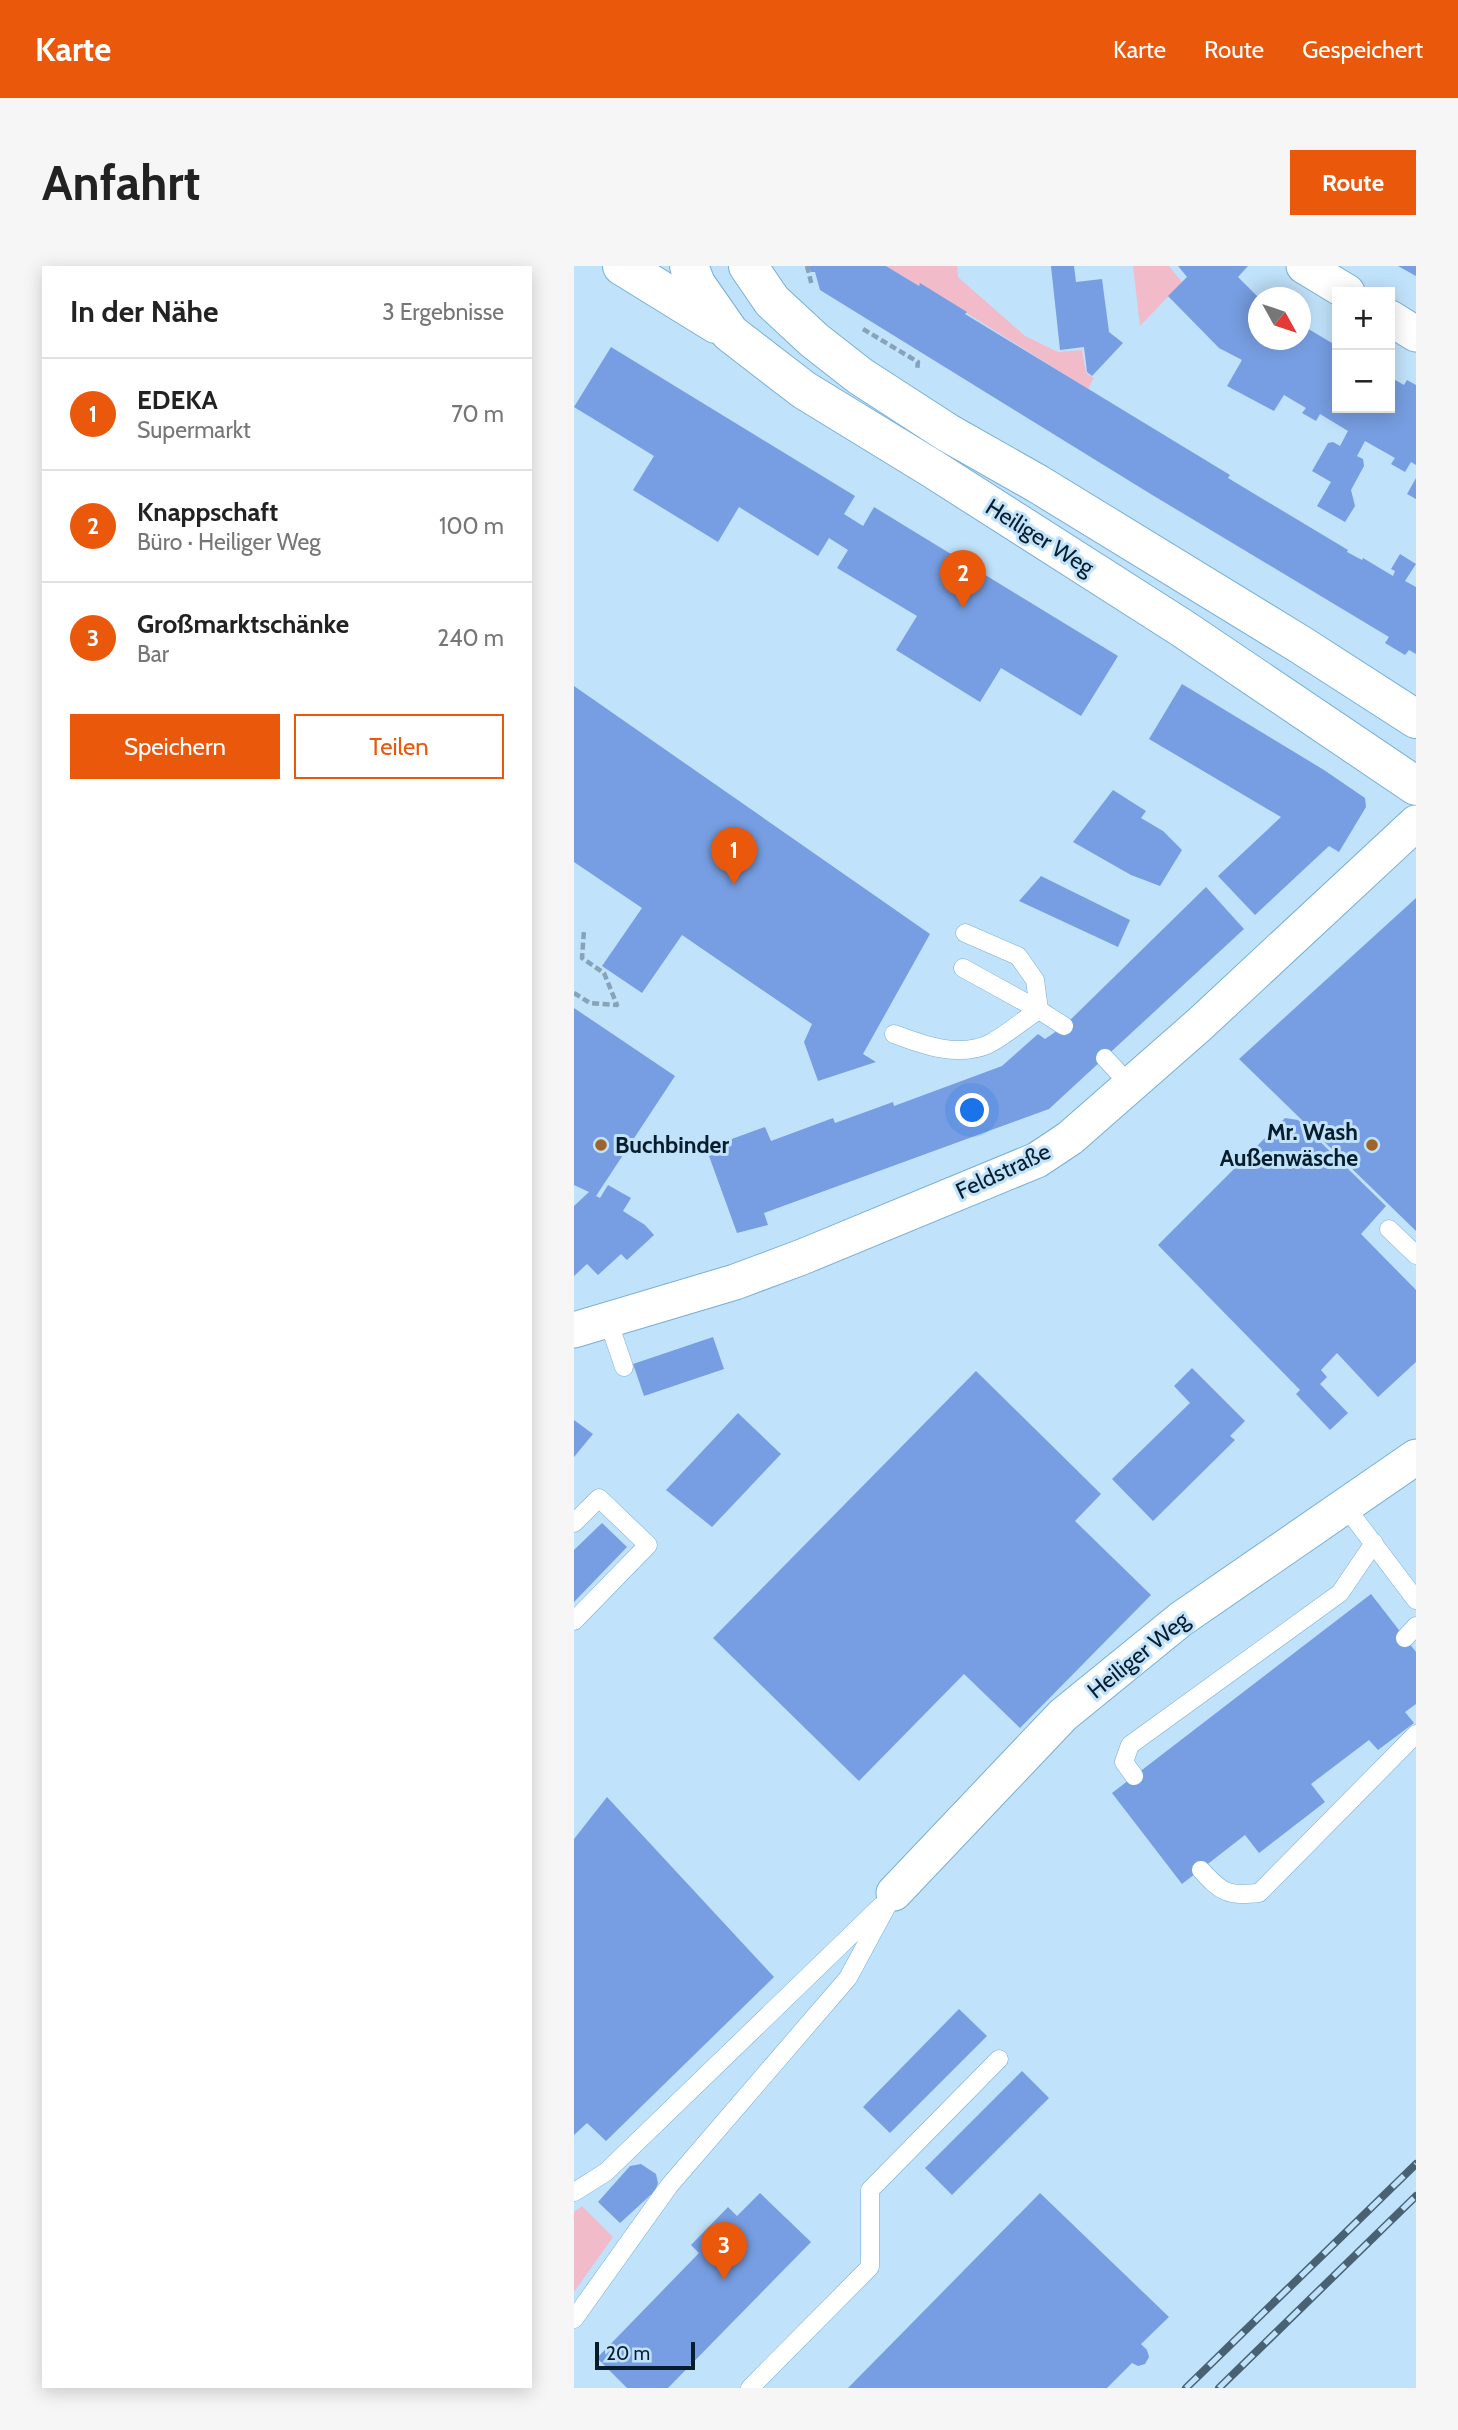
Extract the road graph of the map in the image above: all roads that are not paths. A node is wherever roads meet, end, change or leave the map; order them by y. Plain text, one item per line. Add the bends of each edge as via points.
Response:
1 (622, 266) edge
2 (689, 266) edge
3 (748, 266) edge
4 (1304, 266) edge
5 (1339, 287) edge
6 (1395, 321) edge
7 (730, 333) junction
8 (1416, 334) edge
9 (1416, 719) edge
10 (1416, 786) edge
11 (1416, 823) edge
12 (965, 933) dead end
13 (963, 968) dead end
14 (1039, 1010) junction
15 (1063, 1026) dead end
16 (894, 1034) dead end
17 (1105, 1058) dead end
18 (1130, 1085) junction
19 (1389, 1229) dead end
20 (1416, 1255) edge
21 (608, 1320) junction
22 (574, 1330) edge
23 (624, 1367) dead end
24 (1416, 1457) edge
25 (1346, 1506) junction
26 (574, 1522) edge
27 (1374, 1543) junction
28 (1416, 1600) edge
29 (574, 1621) edge
30 (1416, 1734) edge
31 (1134, 1776) dead end
32 (1201, 1870) dead end
33 (894, 1894) junction
34 (999, 2059) dead end
35 (574, 2192) edge
36 (574, 2319) edge
37 (750, 2388) edge

1 - 7 main road
2 - 7 main road, Heiliger Weg
3 - 9 main road, Heiliger Weg via 772,301 860,376
4 - 5 street
6 - 8 street
7 - 10 main road, Heiliger Weg via 804,390 1182,628
11 - 18 street, Feldstraße
12 - 14 lane via 1018,956 1035,980
13 - 14 lane
14 - 15 lane
14 - 16 lane via 989,1044 959,1050 930,1048
17 - 18 lane
18 - 21 street, Feldstraße via 1070,1138 1037,1160 802,1258
19 - 20 lane
21 - 22 street, Feldstraße
21 - 23 lane
24 - 25 street, Heiliger Weg
25 - 27 lane
25 - 33 street, Heiliger Weg via 1181,1619 1063,1714
26 - 29 lane via 600,1499 648,1545
27 - 28 lane
27 - 31 lane via 1340,1593 1130,1745 1124,1762
30 - 32 lane via 1259,1893 1237,1895 1217,1889
33 - 35 lane via 606,2172
33 - 36 lane via 848,1978 669,2186
34 - 37 lane via 870,2190 870,2267

